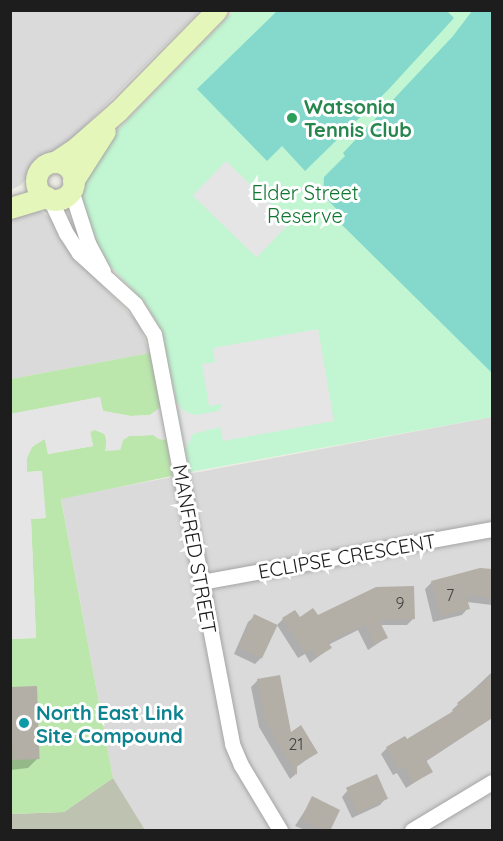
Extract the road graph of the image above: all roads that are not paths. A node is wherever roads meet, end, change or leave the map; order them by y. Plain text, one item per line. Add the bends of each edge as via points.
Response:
1 (217, 10) edge
2 (118, 111) junction
3 (55, 162) junction
4 (72, 185) junction
5 (44, 192) junction
6 (10, 195) edge
7 (10, 208) edge
8 (105, 274) junction
9 (492, 529) edge
10 (201, 582) junction
11 (492, 782) edge
12 (280, 831) edge
13 (412, 831) edge

1 - 2 street
2 - 3 street
2 - 4 street
3 - 4 street via 66,166
3 - 5 street via 40,169
4 - 5 street via 62,198
4 - 8 street, MANFRED STREET via 79,221
5 - 6 street via 28,187
5 - 7 street
5 - 8 street, MANFRED STREET via 79,253
8 - 10 street, MANFRED STREET via 141,312 158,346
9 - 10 street, ECLIPSE CRESCENT
10 - 12 street, MANFRED STREET via 235,754
11 - 13 street

